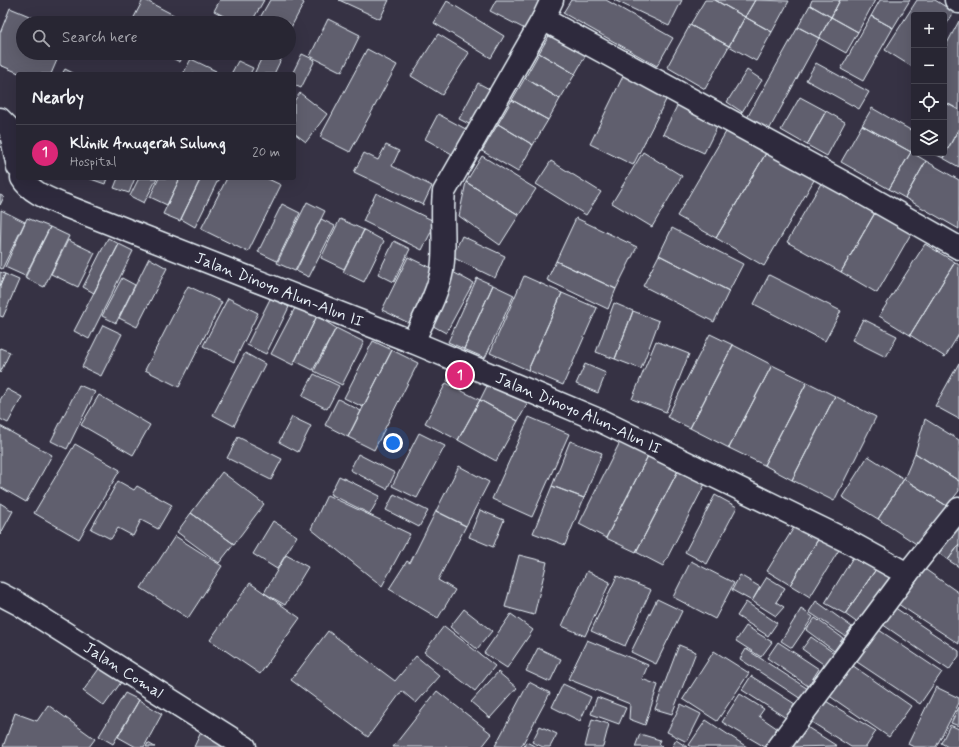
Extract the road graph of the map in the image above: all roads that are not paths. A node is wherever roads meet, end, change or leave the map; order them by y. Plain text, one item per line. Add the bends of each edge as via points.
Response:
1 (956, 0) edge
2 (959, 2) edge
3 (548, 10) edge
4 (0, 119) edge
5 (16, 158) edge
6 (24, 180) edge
7 (959, 248) edge
8 (413, 342) junction
9 (959, 509) edge
10 (908, 574) junction
11 (0, 594) edge
12 (245, 747) edge
13 (778, 747) edge

1 - 2 street
3 - 7 street
3 - 8 street via 444,192 442,270
4 - 5 street via 10,129
6 - 8 street, Jalan Dinoyo Alun-Alun II via 37,192 63,205
8 - 10 street, Jalan Dinoyo Alun-Alun II via 601,421 842,538
9 - 10 street
10 - 13 street
11 - 12 street, Jalan Comal

